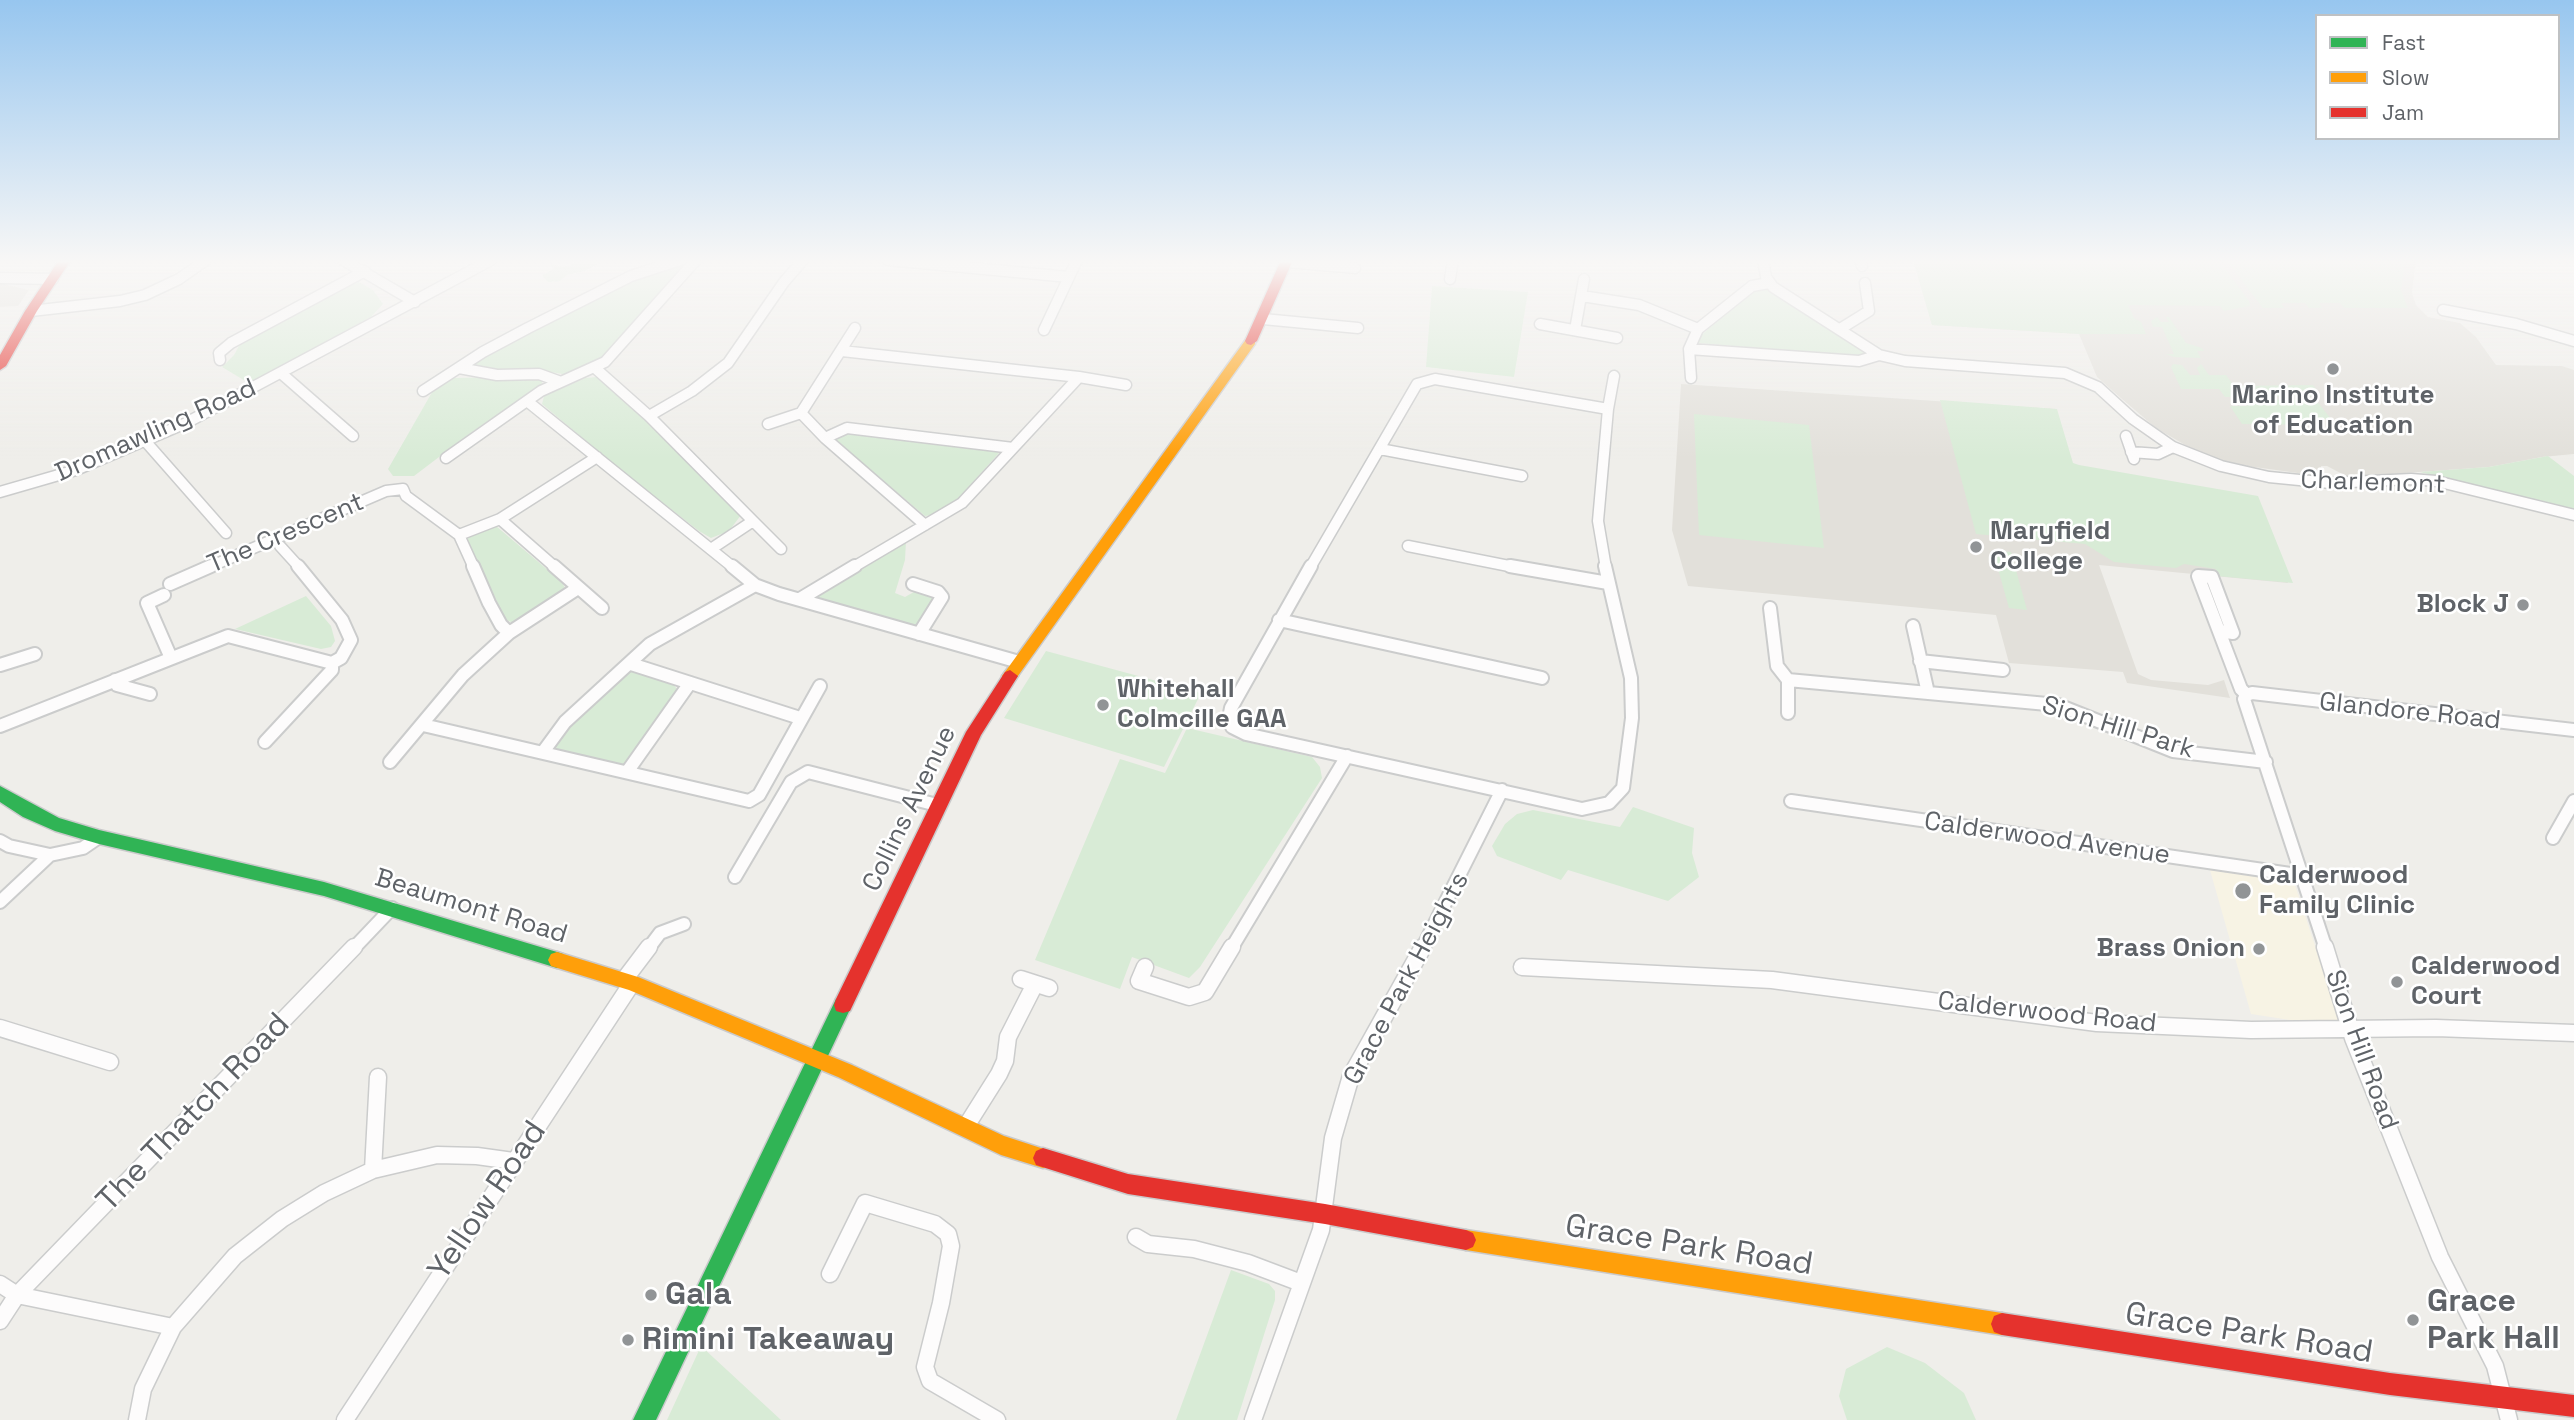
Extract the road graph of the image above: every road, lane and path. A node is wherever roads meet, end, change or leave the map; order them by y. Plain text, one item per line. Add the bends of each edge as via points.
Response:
1 (20, 326) edge
2 (262, 326) edge
3 (370, 326) edge
4 (532, 326) edge
5 (639, 326) edge
6 (753, 326) edge
7 (1046, 326) edge
8 (1259, 326) edge
9 (1340, 326) edge
10 (1554, 326) edge
11 (1577, 326) edge
12 (1691, 326) edge
13 (1701, 326) edge
14 (1836, 326) edge
15 (1845, 326) edge
16 (2524, 326) edge
17 (855, 328) dead end
18 (1358, 328) dead end
19 (1698, 329) junction
20 (1840, 329) junction
21 (1044, 330) dead end
22 (1576, 330) junction
23 (1617, 338) dead end
24 (2574, 341) edge
25 (4, 349) edge
26 (1689, 349) junction
27 (842, 351) junction
28 (1879, 355) junction
29 (220, 360) dead end
30 (0, 366) edge
31 (459, 368) junction
32 (595, 368) junction
33 (282, 374) junction
34 (1614, 376) dead end
35 (1079, 377) junction
36 (1691, 378) dead end
37 (561, 382) junction
38 (1126, 385) dead end
39 (424, 391) dead end
40 (527, 401) junction
41 (1608, 409) junction
42 (801, 413) junction
43 (649, 416) junction
44 (768, 424) dead end
45 (353, 436) dead end
46 (2126, 436) dead end
47 (825, 438) junction
48 (146, 442) junction
49 (2173, 447) junction
50 (1013, 448) junction
51 (1380, 449) junction
52 (597, 457) junction
53 (446, 458) dead end
54 (1522, 476) dead end
55 (0, 492) edge
56 (2574, 515) edge
57 (500, 519) junction
58 (753, 521) junction
59 (925, 525) junction
60 (226, 533) dead end
61 (459, 535) junction
62 (298, 538) dead end
63 (280, 546) junction
64 (1408, 546) dead end
65 (711, 549) junction
66 (781, 549) dead end
67 (264, 553) dead end
68 (1608, 583) junction
69 (170, 584) dead end
70 (913, 584) dead end
71 (755, 585) junction
72 (578, 588) junction
73 (164, 595) dead end
74 (800, 599) junction
75 (602, 608) dead end
76 (1770, 608) dead end
77 (1279, 620) junction
78 (1913, 626) dead end
79 (2220, 631) dead end
80 (509, 633) junction
81 (919, 634) junction
82 (35, 654) dead end
83 (171, 658) junction
84 (1920, 661) junction
85 (1020, 662) junction
86 (332, 663) junction
87 (631, 664) junction
88 (0, 665) edge
89 (2003, 670) dead end
90 (1542, 678) dead end
91 (115, 680) junction
92 (1788, 680) junction
93 (690, 683) junction
94 (820, 686) dead end
95 (1928, 693) junction
96 (150, 694) dead end
97 (2247, 695) junction
98 (1788, 713) dead end
99 (800, 718) junction
100 (423, 725) junction
101 (0, 726) edge
102 (2574, 730) edge
103 (265, 742) dead end
104 (543, 752) junction
105 (1347, 756) junction
106 (390, 762) dead end
107 (2266, 762) junction
108 (627, 772) junction
109 (1502, 790) junction
110 (0, 793) edge
111 (1791, 801) dead end
112 (2574, 801) edge
113 (937, 805) junction
114 (99, 837) junction
115 (2553, 838) dead end
116 (0, 841) edge
117 (50, 855) junction
118 (2304, 876) junction
119 (735, 877) dead end
120 (0, 902) edge
121 (392, 908) junction
122 (684, 924) dead end
123 (1145, 967) dead end
124 (1522, 967) dead end
125 (628, 982) junction
126 (1035, 984) dead end
127 (0, 1028) edge
128 (2350, 1030) junction
129 (2574, 1033) edge
130 (817, 1059) junction
131 (110, 1062) dead end
132 (379, 1077) dead end
133 (965, 1128) junction
134 (513, 1161) junction
135 (373, 1170) junction
136 (1325, 1214) junction
137 (1136, 1237) dead end
138 (830, 1274) dead end
139 (1301, 1283) junction
140 (0, 1284) edge
141 (17, 1295) junction
142 (941, 1303) joint
143 (0, 1321) edge
144 (173, 1327) junction
145 (2505, 1397) junction
146 (2574, 1406) edge
147 (137, 1420) edge
148 (345, 1420) edge
149 (644, 1420) edge
150 (998, 1420) edge
151 (1253, 1420) edge
152 (2509, 1420) edge

1 - 25 street
2 - 29 street via 231,343 219,353
3 - 33 street, Dromawling Road
4 - 31 street
5 - 32 street
6 - 43 street via 727,363
7 - 21 street
8 - 85 street, Collins Avenue via 1227,379
9 - 18 street
10 - 22 street
11 - 22 street
12 - 19 street
13 - 19 street
14 - 20 street, Charlemont
15 - 20 street
16 - 24 street
17 - 27 street
19 - 26 street
20 - 28 street, Charlemont
22 - 23 street
25 - 30 street
26 - 28 street, Charlemont via 1858,361
26 - 36 street
27 - 35 street
27 - 42 street
28 - 49 street, Charlemont via 2065,373 2098,387
31 - 37 street via 497,375 539,374
31 - 39 street
32 - 37 street
32 - 43 street
33 - 45 street
33 - 48 street, Dromawling Road
34 - 41 street
35 - 38 street
35 - 50 street
37 - 40 street
40 - 52 street
40 - 53 street via 465,439
41 - 51 street via 1424,381 1417,384
41 - 68 street via 1598,521
42 - 44 street
42 - 47 street
43 - 58 street
46 - 49 street via 2133,456 2158,454
47 - 50 street via 847,428
47 - 59 street
48 - 55 street, Dromawling Road via 76,470
48 - 60 street
49 - 56 street, Charlemont via 2221,466 2269,477 2330,483 2436,481
50 - 59 street via 962,503
51 - 54 street
51 - 77 street
52 - 57 street
52 - 65 street
57 - 61 street
57 - 72 street
58 - 65 street
58 - 66 street
59 - 74 street
61 - 69 street, The Crescent via 402,489 386,491
61 - 80 street via 489,603
62 - 63 street
63 - 67 street
63 - 86 street via 323,593 351,640 349,648
64 - 68 street
65 - 71 street
68 - 109 street via 1631,678 1632,718 1623,788 1609,803 1581,809
70 - 81 street via 942,597
71 - 74 street
71 - 87 street via 650,644
72 - 75 street
72 - 80 street
73 - 83 street via 147,603
74 - 81 street
76 - 92 street via 1777,666
77 - 90 street
77 - 105 street via 1231,708 1228,718 1232,727
78 - 84 street
79 - 97 street, Sion Hill Road
80 - 100 street via 463,675
81 - 85 street
82 - 88 street
83 - 86 street via 228,636
83 - 91 street
84 - 89 street
84 - 95 street
85 - 113 street, Collins Avenue via 974,732
86 - 103 street via 332,670
87 - 93 street
87 - 104 street via 565,722
91 - 96 street via 117,685
91 - 101 street
92 - 95 street, Sion Hill Park
92 - 98 street
93 - 99 street
93 - 108 street
94 - 99 street
95 - 107 street, Sion Hill Park via 2059,705 2173,751
97 - 102 street, Glandore Road
97 - 107 street, Sion Hill Road via 2244,698
99 - 108 street via 759,795 749,801
100 - 104 street
100 - 106 street
104 - 108 street
105 - 109 street
105 - 123 street via 1205,992 1189,997 1139,981
107 - 118 street, Sion Hill Road
109 - 136 street, Grace Park Heights via 1444,910 1351,1076 1333,1138
110 - 114 street, Beaumont Road via 46,820
111 - 118 street, Calderwood Avenue
112 - 115 street
113 - 119 street via 808,772 791,782
113 - 130 street, Collins Avenue
114 - 117 street via 83,848
114 - 121 street, Beaumont Road
116 - 117 street
117 - 120 street
118 - 128 street, Sion Hill Road
121 - 125 street, Beaumont Road
121 - 141 street, The Thatch Road
122 - 125 street, Yellow Road via 660,933
124 - 128 street, Calderwood Road via 1772,980 2097,1023
125 - 130 street, Beaumont Road
125 - 134 street, Yellow Road
126 - 133 street via 1008,1037 1005,1061
127 - 131 street
128 - 129 street, Calderwood Road
128 - 145 street, Sion Hill Road via 2440,1257 2495,1366
130 - 133 street, Grace Park Road
130 - 149 street, Collins Avenue
132 - 135 street
133 - 136 street, Grace Park Road via 1001,1145 1128,1184
134 - 135 street via 438,1156
134 - 148 street, Yellow Road
135 - 144 street via 282,1219 235,1256
136 - 139 street, Grace Park Heights
136 - 145 street, Grace Park Road via 2225,1359
137 - 139 street via 1148,1244 1194,1249 1248,1263
138 - 142 street via 865,1203 934,1224 948,1234 951,1246
139 - 151 street, Grace Park Heights
140 - 141 street
141 - 143 street, The Thatch Road
141 - 144 street
142 - 150 street via 926,1354 930,1381
144 - 147 street via 143,1389
145 - 146 street, Grace Park Road
145 - 152 street, Sion Hill Road

